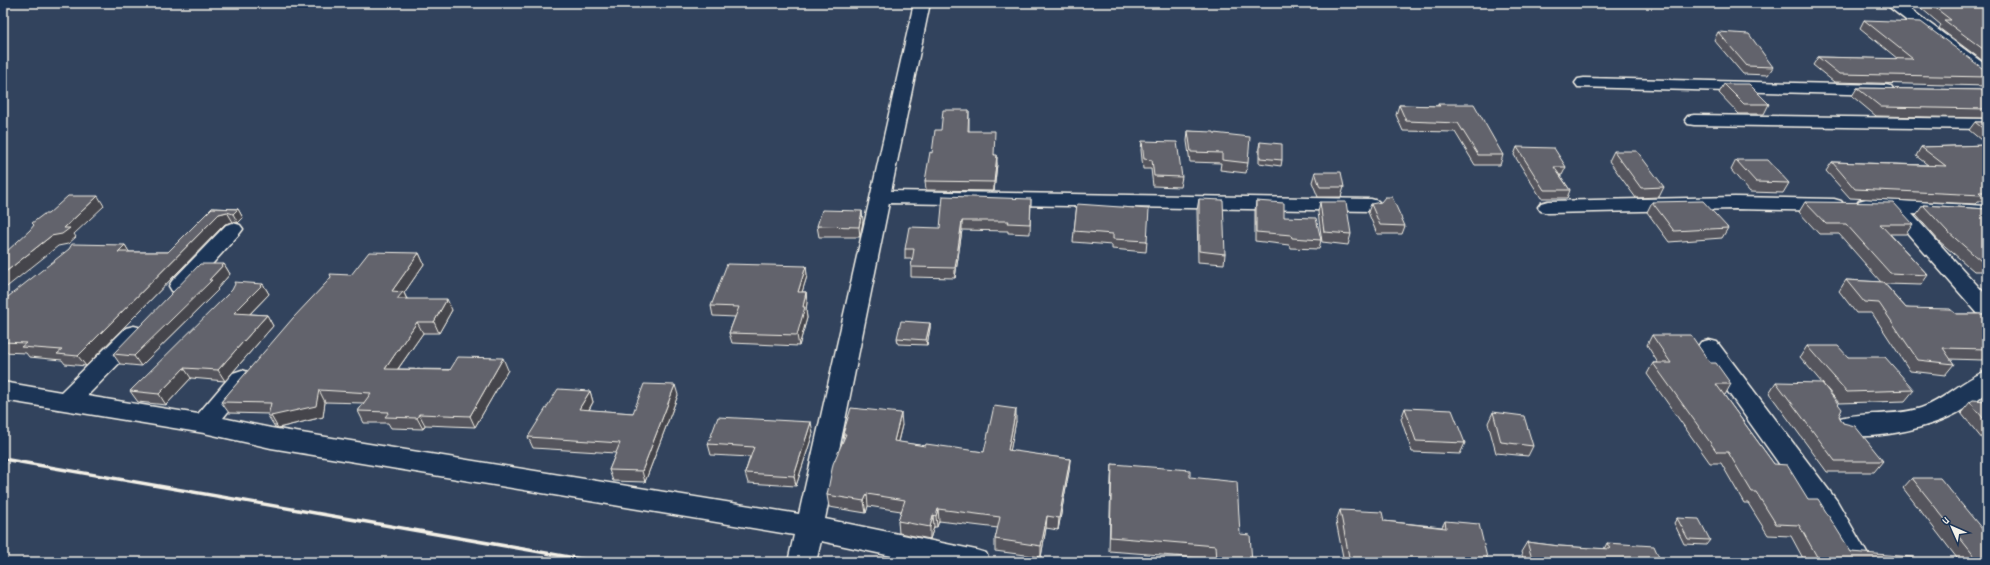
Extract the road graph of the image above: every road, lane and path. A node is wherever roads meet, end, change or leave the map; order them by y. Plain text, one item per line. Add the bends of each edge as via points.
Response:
1 (922, 3) edge
2 (1892, 3) edge
3 (1987, 74) edge
4 (1584, 83) dead end
5 (1902, 90) edge
6 (1694, 120) dead end
7 (1987, 124) edge
8 (880, 197) junction
9 (1371, 205) edge
10 (1894, 206) junction
11 (1548, 207) dead end
12 (1987, 212) edge
13 (233, 229) dead end
14 (167, 300) edge
15 (1987, 310) edge
16 (151, 317) edge
17 (1709, 348) dead end
18 (254, 365) edge
19 (1987, 380) edge
20 (3, 391) edge
21 (67, 401) junction
22 (204, 424) junction
23 (1845, 426) edge
24 (811, 527) junction
25 (802, 562) edge
26 (976, 562) edge
27 (1858, 562) edge

1 - 8 street
2 - 3 street
4 - 5 street
6 - 7 street
8 - 9 street
8 - 24 street
10 - 11 street via 1735,203
10 - 12 street
10 - 15 street
13 - 14 street
16 - 21 street
17 - 27 street via 1822,503
18 - 22 street
19 - 23 street via 1946,408 1924,416 1893,425
20 - 21 street
21 - 22 street via 122,400
22 - 24 street via 270,438
24 - 25 street
24 - 26 street

